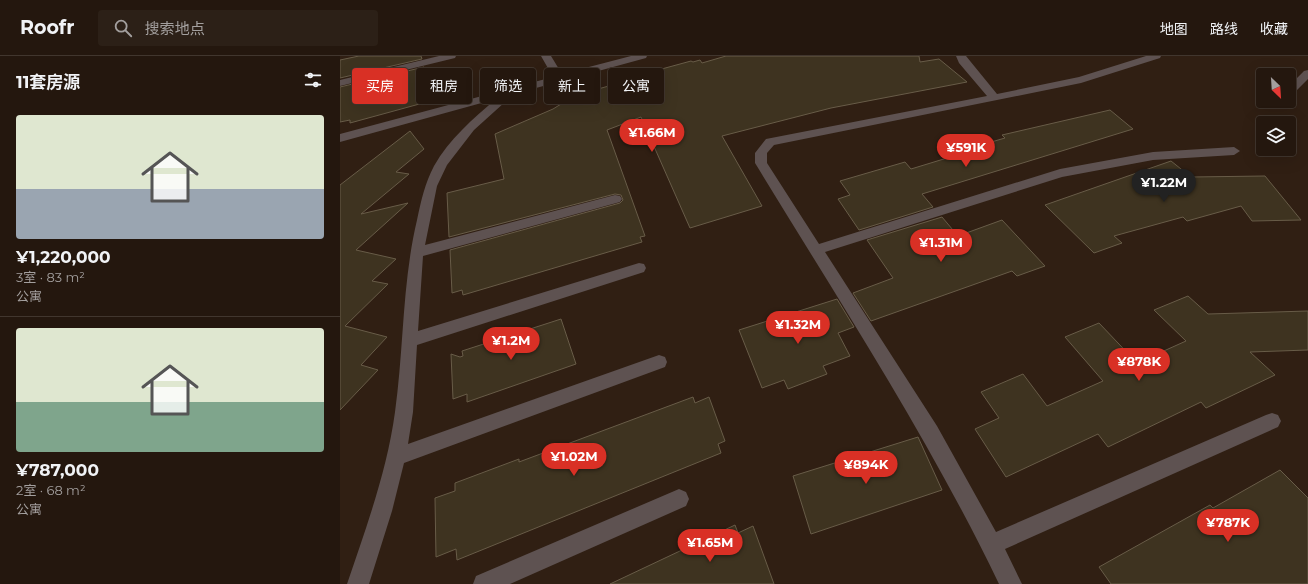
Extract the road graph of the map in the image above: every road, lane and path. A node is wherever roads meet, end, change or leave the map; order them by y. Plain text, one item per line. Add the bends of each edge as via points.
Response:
1 (451, 56) edge
2 (546, 56) edge
3 (642, 56) edge
4 (961, 56) edge
5 (1156, 56) edge
6 (606, 60) edge
7 (553, 68) edge
8 (585, 68) edge
9 (1308, 73) edge
10 (340, 83) edge
11 (1296, 85) edge
12 (993, 96) junction
13 (480, 100) edge
14 (497, 104) edge
15 (340, 138) edge
16 (1234, 151) dead end
17 (615, 198) dead end
18 (815, 250) junction
19 (416, 253) junction
20 (639, 268) dead end
21 (408, 341) junction
22 (659, 362) dead end
23 (1272, 421) dead end
24 (396, 457) junction
25 (679, 499) dead end
26 (991, 544) junction
27 (358, 584) edge
28 (484, 584) edge
29 (1011, 584) edge

1 - 10 lane
2 - 7 lane
3 - 6 lane
4 - 12 lane
5 - 12 lane via 1081,80
6 - 8 lane
9 - 11 lane
12 - 18 lane via 770,142 764,147 760,153 761,163
13 - 15 lane
14 - 19 lane via 470,128 441,165 431,186
16 - 18 lane via 1153,156 1060,173
17 - 19 lane
18 - 26 lane via 930,432
19 - 21 lane
20 - 21 lane
21 - 24 lane via 404,412
22 - 24 lane
23 - 26 lane
24 - 27 lane via 382,511
25 - 28 lane
26 - 29 lane

